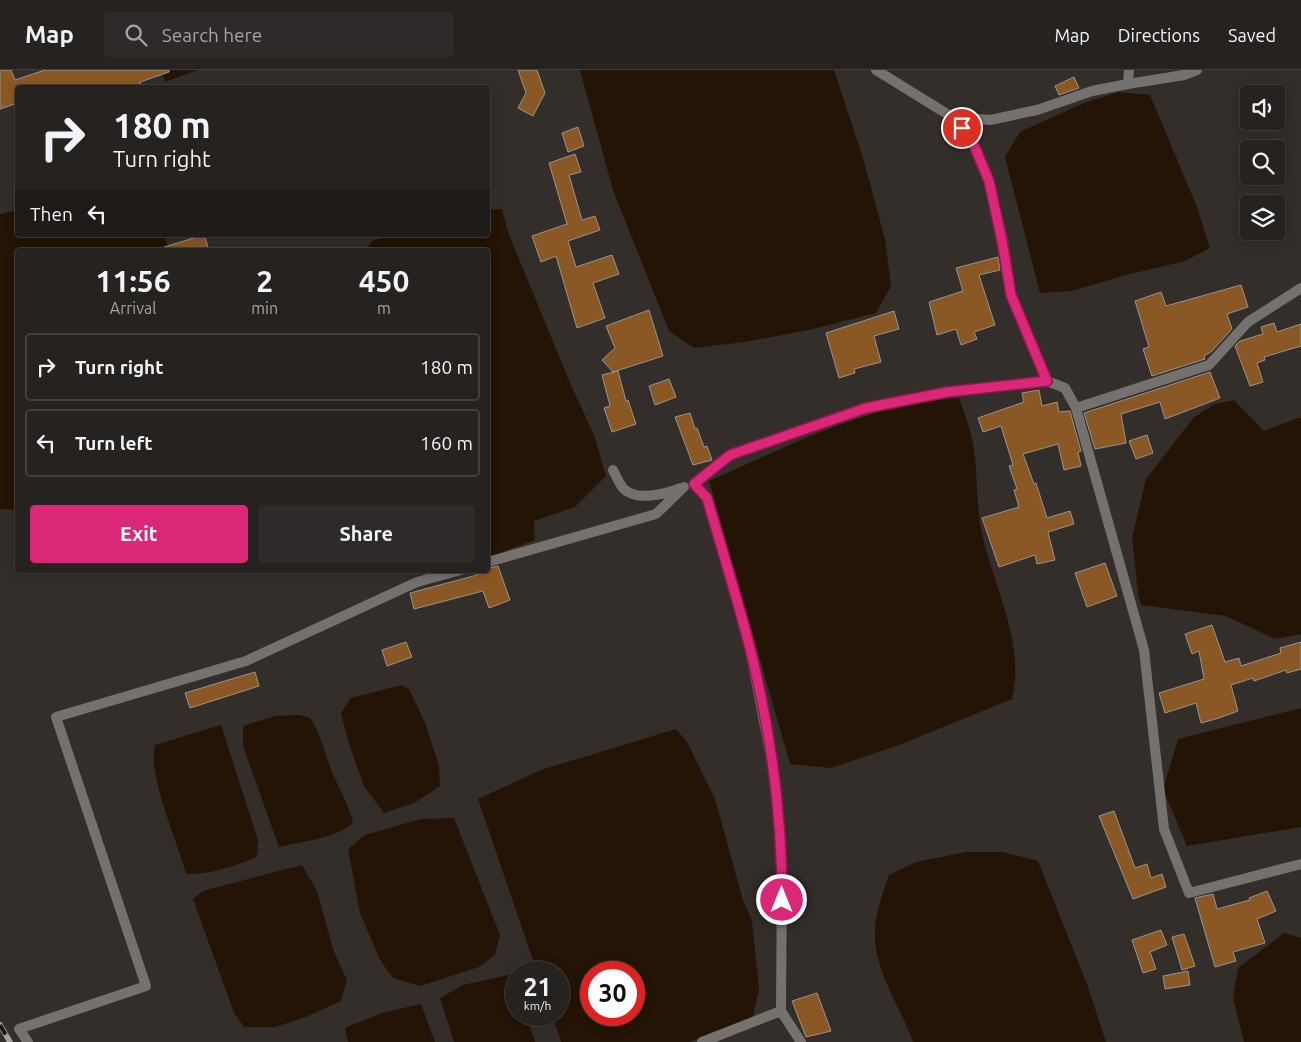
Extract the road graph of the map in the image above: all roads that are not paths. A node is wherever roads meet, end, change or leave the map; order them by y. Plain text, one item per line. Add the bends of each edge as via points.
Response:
1 (876, 70) edge
2 (1129, 70) edge
3 (1197, 70) edge
4 (1128, 84) junction
5 (952, 117) junction
6 (1301, 288) edge
7 (1047, 381) junction
8 (1076, 408) junction
9 (613, 470) dead end
10 (689, 485) junction
11 (490, 561) edge
12 (451, 573) edge
13 (1301, 864) edge
14 (781, 1011) junction
15 (28, 1042) edge
16 (702, 1042) edge
17 (801, 1042) edge

1 - 5 street
2 - 4 street
3 - 4 street
4 - 5 street via 990,120
5 - 7 street via 971,138 989,181 1011,295
6 - 8 street via 1248,322 1209,365
7 - 8 street via 1065,388
7 - 10 street via 947,392 866,408 730,455
8 - 13 street via 1144,650 1164,829 1189,894
9 - 10 street via 624,489 640,496 670,492
10 - 11 street via 656,514
10 - 14 street via 707,498 746,634 775,778 782,862
12 - 15 street via 417,582 246,662 56,717 146,986 20,1029
14 - 16 street
14 - 17 street

